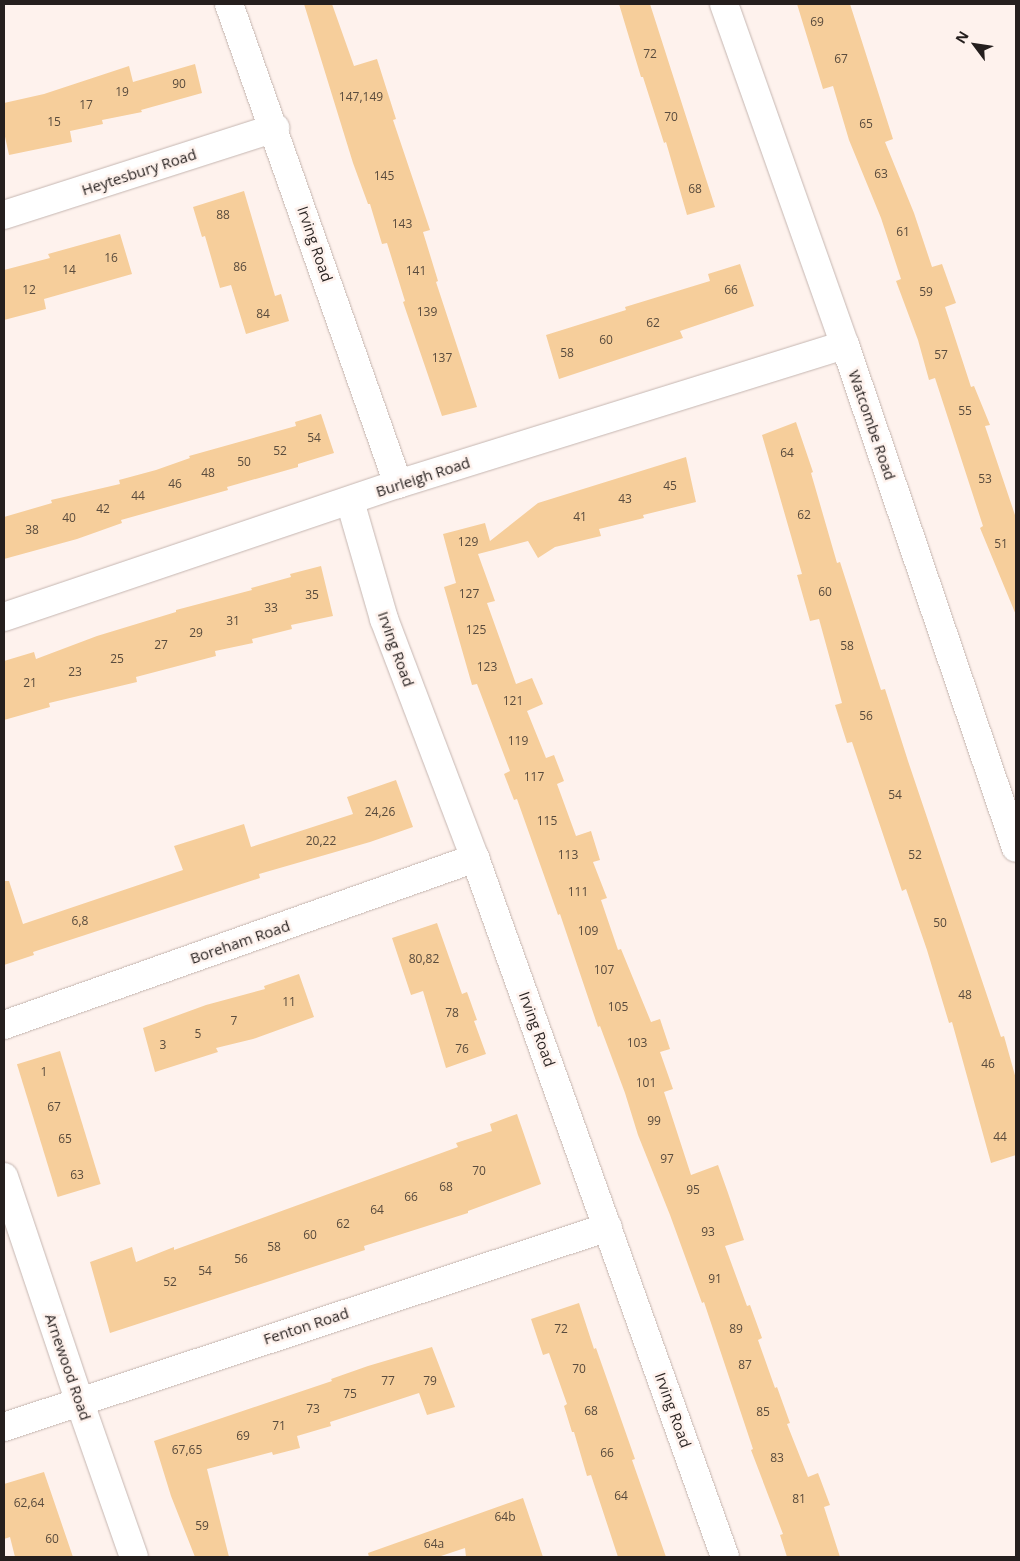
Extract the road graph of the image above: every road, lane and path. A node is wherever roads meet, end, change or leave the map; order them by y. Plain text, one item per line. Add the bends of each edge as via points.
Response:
1 (229, 4) edge
2 (724, 4) edge
3 (275, 128) junction
4 (4, 215) edge
5 (845, 345) junction
6 (398, 484) junction
7 (350, 500) junction
8 (4, 617) edge
9 (1016, 848) edge
10 (476, 858) junction
11 (4, 1025) edge
12 (4, 1177) edge
13 (608, 1227) junction
14 (78, 1400) junction
15 (4, 1427) edge
16 (134, 1557) edge
17 (725, 1557) edge

1 - 3 street, Irving Road
2 - 5 street, Watcombe Road
3 - 4 street, Heytesbury Road
3 - 6 street, Irving Road
5 - 6 street, Burleigh Road
5 - 9 street, Watcombe Road
6 - 7 street, Burleigh Road
7 - 8 street, Burleigh Road
7 - 10 street, Irving Road via 384,618
10 - 11 street, Boreham Road
10 - 13 street, Irving Road
12 - 14 street, Arnewood Road
13 - 14 street, Fenton Road
13 - 17 street, Irving Road
14 - 15 street, Fenton Road
14 - 16 street, Arnewood Road

